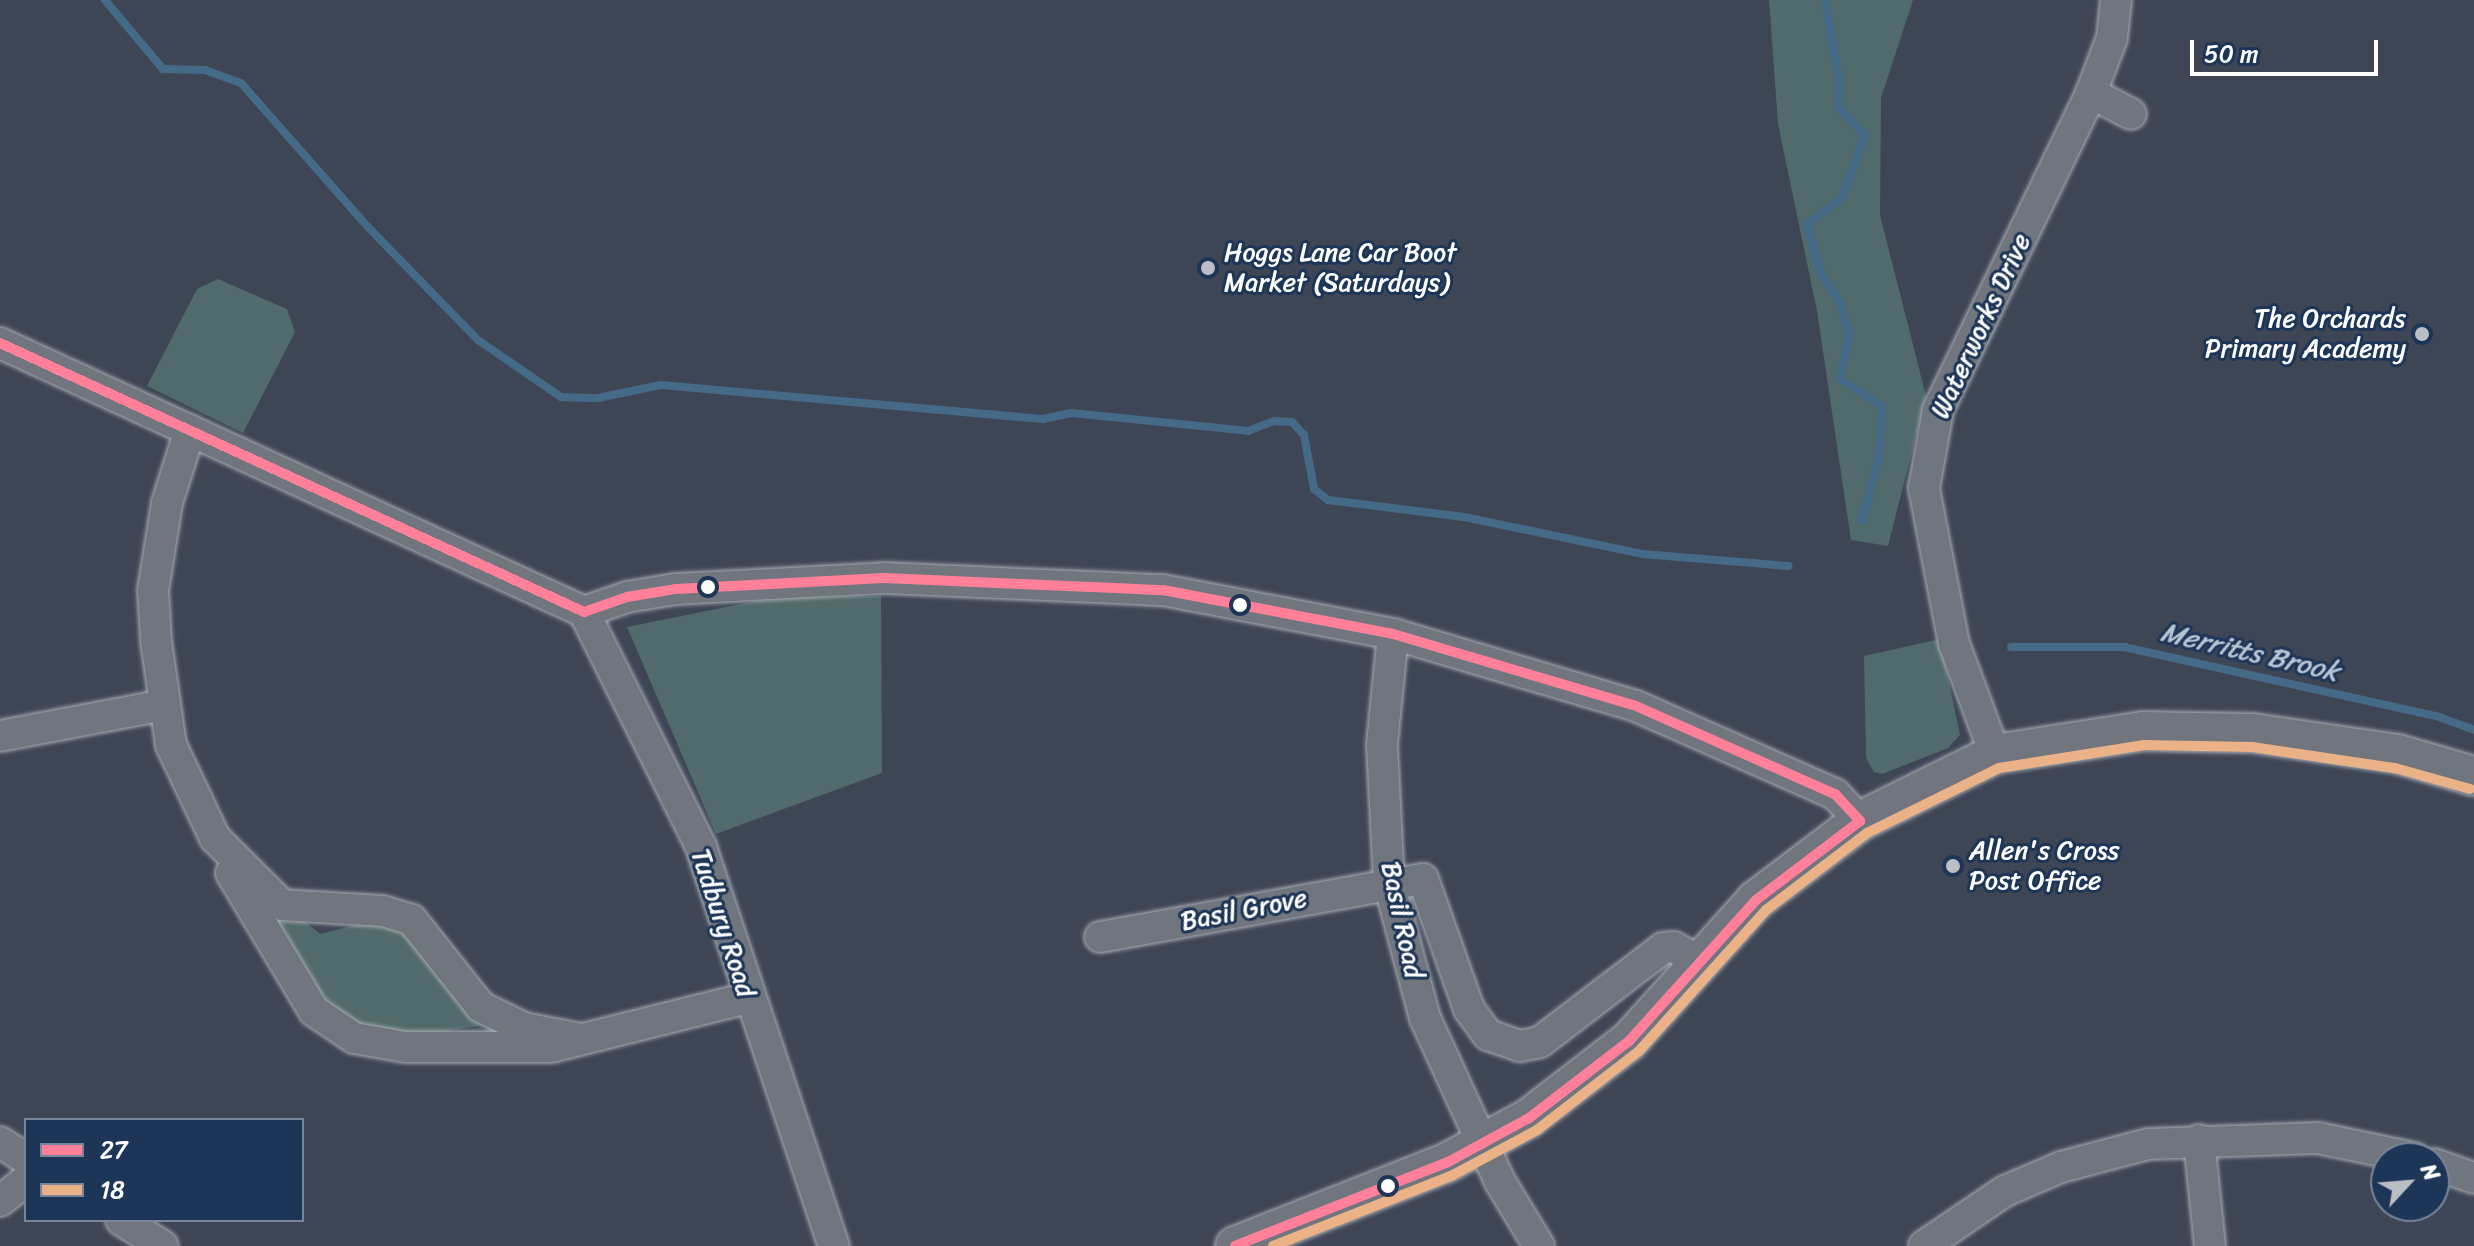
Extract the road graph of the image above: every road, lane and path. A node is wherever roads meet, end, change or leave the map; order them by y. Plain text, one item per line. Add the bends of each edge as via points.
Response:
1 (2116, 0) edge
2 (2091, 93) junction
3 (2131, 114) dead end
4 (0, 343) edge
5 (190, 430) junction
6 (584, 612) junction
7 (1393, 634) junction
8 (164, 705) junction
9 (0, 736) edge
10 (1995, 754) junction
11 (2474, 776) edge
12 (1860, 821) junction
13 (215, 838) junction
14 (1389, 883) junction
15 (1100, 937) dead end
16 (1700, 962) junction
17 (748, 998) junction
18 (581, 1039) junction
19 (2199, 1140) junction
20 (0, 1142) edge
21 (1484, 1145) junction
22 (2370, 1149) edge
23 (24, 1158) edge
24 (2450, 1170) edge
25 (2474, 1178) edge
26 (24, 1183) edge
27 (0, 1201) edge
28 (124, 1222) edge
29 (163, 1246) edge
30 (834, 1246) edge
31 (1235, 1246) edge
32 (1539, 1246) edge
33 (1924, 1246) edge
34 (2210, 1246) edge

1 - 2 street, Waterworks Drive via 2112,38
2 - 3 street
2 - 10 street, Waterworks Drive via 1938,410 1924,488 1954,644
4 - 5 street
5 - 6 street
5 - 8 street via 167,503 153,590
6 - 7 street via 676,589 884,578 1163,590
6 - 17 street, Tudbury Road via 701,847
7 - 12 street via 1636,706 1835,794
7 - 14 street, Basil Road via 1382,745
8 - 9 street
8 - 13 street via 171,745
10 - 11 street via 2143,731 2253,733 2398,754
10 - 12 street
12 - 16 street via 1756,900
13 - 18 street via 282,905 383,911 412,920 481,1007 524,1028
13 - 18 street via 217,852 263,919 314,1011 354,1038 405,1047 551,1047
14 - 15 street, Basil Grove
14 - 16 street, Basil Grove via 1423,879 1469,1009 1488,1035 1520,1046 1540,1042 1663,948 1674,947
14 - 21 street, Basil Road via 1425,1018
16 - 21 street via 1629,1041 1529,1118
17 - 18 street
17 - 30 street, Tudbury Road
19 - 22 street via 2318,1138
19 - 33 street via 2148,1144 2061,1167 2005,1191
19 - 34 street
20 - 23 street
21 - 31 street
21 - 32 street, Basil Road
24 - 25 street
26 - 27 street
28 - 29 street

